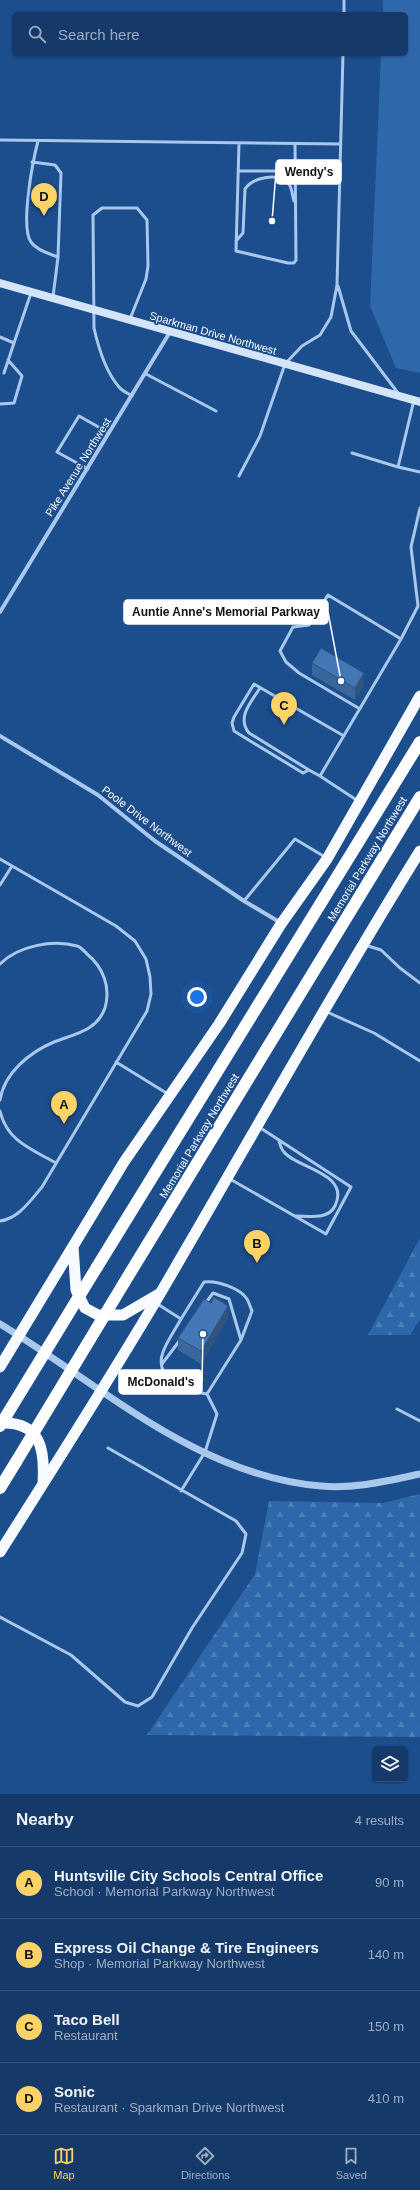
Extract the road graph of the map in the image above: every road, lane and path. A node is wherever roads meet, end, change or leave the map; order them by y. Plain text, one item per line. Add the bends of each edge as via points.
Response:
1 (344, 0) edge
2 (344, 12) edge
3 (343, 56) edge
4 (0, 140) edge
5 (38, 141) junction
6 (239, 143) junction
7 (295, 144) junction
8 (341, 144) junction
9 (32, 162) junction
10 (238, 170) junction
11 (295, 171) junction
12 (296, 206) junction
13 (236, 241) junction
14 (58, 257) junction
15 (0, 283) edge
16 (337, 285) junction
17 (32, 292) junction
18 (53, 298) junction
19 (95, 310) junction
20 (129, 321) junction
21 (170, 332) junction
22 (0, 337) edge
23 (14, 343) junction
24 (8, 360) junction
25 (285, 364) junction
26 (4, 373) dead end
27 (146, 374) junction
28 (400, 396) junction
29 (132, 397) junction
30 (417, 401) edge
31 (0, 404) edge
32 (216, 411) dead end
33 (110, 433) junction
34 (352, 453) dead end
35 (398, 467) junction
36 (88, 469) junction
37 (420, 472) edge
38 (239, 476) dead end
39 (420, 508) edge
40 (0, 612) edge
41 (401, 639) junction
42 (260, 688) junction
43 (420, 696) edge
44 (360, 709) junction
45 (0, 736) edge
46 (344, 736) junction
47 (420, 742) edge
48 (309, 770) junction
49 (320, 776) junction
50 (420, 797) edge
51 (358, 801) junction
52 (420, 851) edge
53 (0, 859) edge
54 (327, 859) junction
55 (12, 866) junction
56 (0, 885) edge
57 (244, 901) junction
58 (281, 924) junction
59 (362, 944) junction
60 (0, 964) edge
61 (420, 983) edge
62 (325, 1012) junction
63 (420, 1061) edge
64 (116, 1062) junction
65 (170, 1095) junction
66 (0, 1100) edge
67 (0, 1111) edge
68 (256, 1125) junction
69 (279, 1140) junction
70 (56, 1163) junction
71 (227, 1177) junction
72 (294, 1216) junction
73 (0, 1221) edge
74 (73, 1246) junction
75 (157, 1298) junction
76 (204, 1306) edge
77 (181, 1319) junction
78 (0, 1324) edge
79 (18, 1335) junction
80 (182, 1337) edge
81 (241, 1340) junction
82 (161, 1366) junction
83 (0, 1367) edge
84 (101, 1391) junction
85 (207, 1394) junction
86 (397, 1409) dead end
87 (420, 1421) edge
88 (0, 1425) edge
89 (108, 1448) dead end
90 (205, 1452) junction
91 (420, 1474) edge
92 (42, 1485) junction
93 (0, 1488) edge
94 (181, 1491) junction
95 (0, 1552) edge
96 (0, 1617) edge

1 - 2 lane
3 - 8 lane
4 - 5 lane
5 - 6 lane
5 - 9 lane
6 - 7 lane
6 - 10 lane
7 - 8 lane
7 - 11 lane
8 - 16 lane
9 - 14 lane via 26,233 32,244
9 - 14 lane via 54,165 61,173
10 - 11 lane
10 - 13 lane
11 - 12 lane
12 - 13 lane via 289,184 284,179 255,180 245,189 242,233
12 - 13 lane via 294,263 241,254 236,251
14 - 18 lane
15 - 17 main road, Sparkman Drive Northwest
16 - 25 lane via 331,318 320,335 302,346
16 - 28 lane via 351,331
17 - 18 main road, Sparkman Drive Northwest
17 - 23 lane
18 - 19 main road, Sparkman Drive Northwest
19 - 20 main road, Sparkman Drive Northwest
19 - 20 lane via 92,279 93,215 102,208 136,208 147,220 148,266 146,278
19 - 29 lane via 94,328 97,341 119,387
20 - 21 main road, Sparkman Drive Northwest
21 - 25 main road, Sparkman Drive Northwest
21 - 27 street, Pike Avenue Northwest
22 - 23 lane
23 - 24 lane
24 - 26 lane
24 - 31 lane via 22,376 14,403
25 - 28 main road, Sparkman Drive Northwest
25 - 38 lane via 260,436
27 - 29 street, Pike Avenue Northwest
27 - 32 lane
28 - 30 main road, Sparkman Drive Northwest
29 - 33 street, Pike Avenue Northwest
30 - 35 lane
33 - 36 street, Pike Avenue Northwest
33 - 36 lane via 79,416 57,452
34 - 35 lane
35 - 37 lane
36 - 40 street, Pike Avenue Northwest
39 - 41 lane via 411,546 418,606
41 - 44 lane
41 - 44 lane via 328,595 309,625 293,627 280,651 286,662 299,673
42 - 46 lane
42 - 48 lane via 244,714 246,728 249,733
42 - 48 lane via 254,684 234,717 234,732 303,773
43 - 51 highway
44 - 46 lane
45 - 57 street, Poole Drive Northwest via 98,795 155,841
46 - 49 lane
47 - 88 highway, Memorial Parkway Northwest, bridge
48 - 49 lane
49 - 51 lane
50 - 93 highway, Memorial Parkway Northwest, bridge
51 - 54 highway
52 - 59 highway
53 - 55 lane
54 - 57 lane via 295,839
54 - 58 highway
55 - 56 lane
55 - 64 lane via 116,926 136,941 146,959 151,994 147,1011
57 - 58 street, Poole Drive Northwest
58 - 65 highway
59 - 61 lane via 381,950
59 - 62 highway
60 - 66 lane via 30,947 55,943 78,947 94,959 104,973 108,991 97,1023 80,1034 54,1042 34,1053 14,1071 2,1090
62 - 63 lane via 374,1033
62 - 68 highway
64 - 65 lane
64 - 70 lane
65 - 74 highway via 124,1162
67 - 70 lane via 3,1124 16,1140
68 - 69 lane
68 - 71 highway
69 - 72 lane via 284,1153 333,1182 337,1191 338,1200 333,1209 326,1214
69 - 72 lane via 351,1187 326,1234
70 - 73 lane via 42,1187 24,1208 7,1220
71 - 72 lane
71 - 75 highway
74 - 75 highway via 76,1290 85,1308 98,1315 123,1315
74 - 79 highway
75 - 77 lane
75 - 84 highway
76 - 81 lane via 213,1293 229,1299
77 - 81 lane via 204,1282 220,1282 246,1298 252,1311
77 - 82 lane via 163,1352
78 - 79 street
79 - 83 highway
79 - 84 street
80 - 82 lane
81 - 85 lane
82 - 85 lane via 168,1378 190,1392
84 - 90 street
84 - 92 highway
85 - 90 lane via 217,1414
86 - 87 lane
88 - 92 highway via 14,1422 29,1428 41,1443 44,1462
89 - 94 lane
90 - 91 street via 244,1469 286,1481 321,1486 352,1486
90 - 94 lane
92 - 95 highway
94 - 96 lane via 236,1521 246,1534 242,1553 192,1628 152,1697 138,1706 125,1702 71,1655

